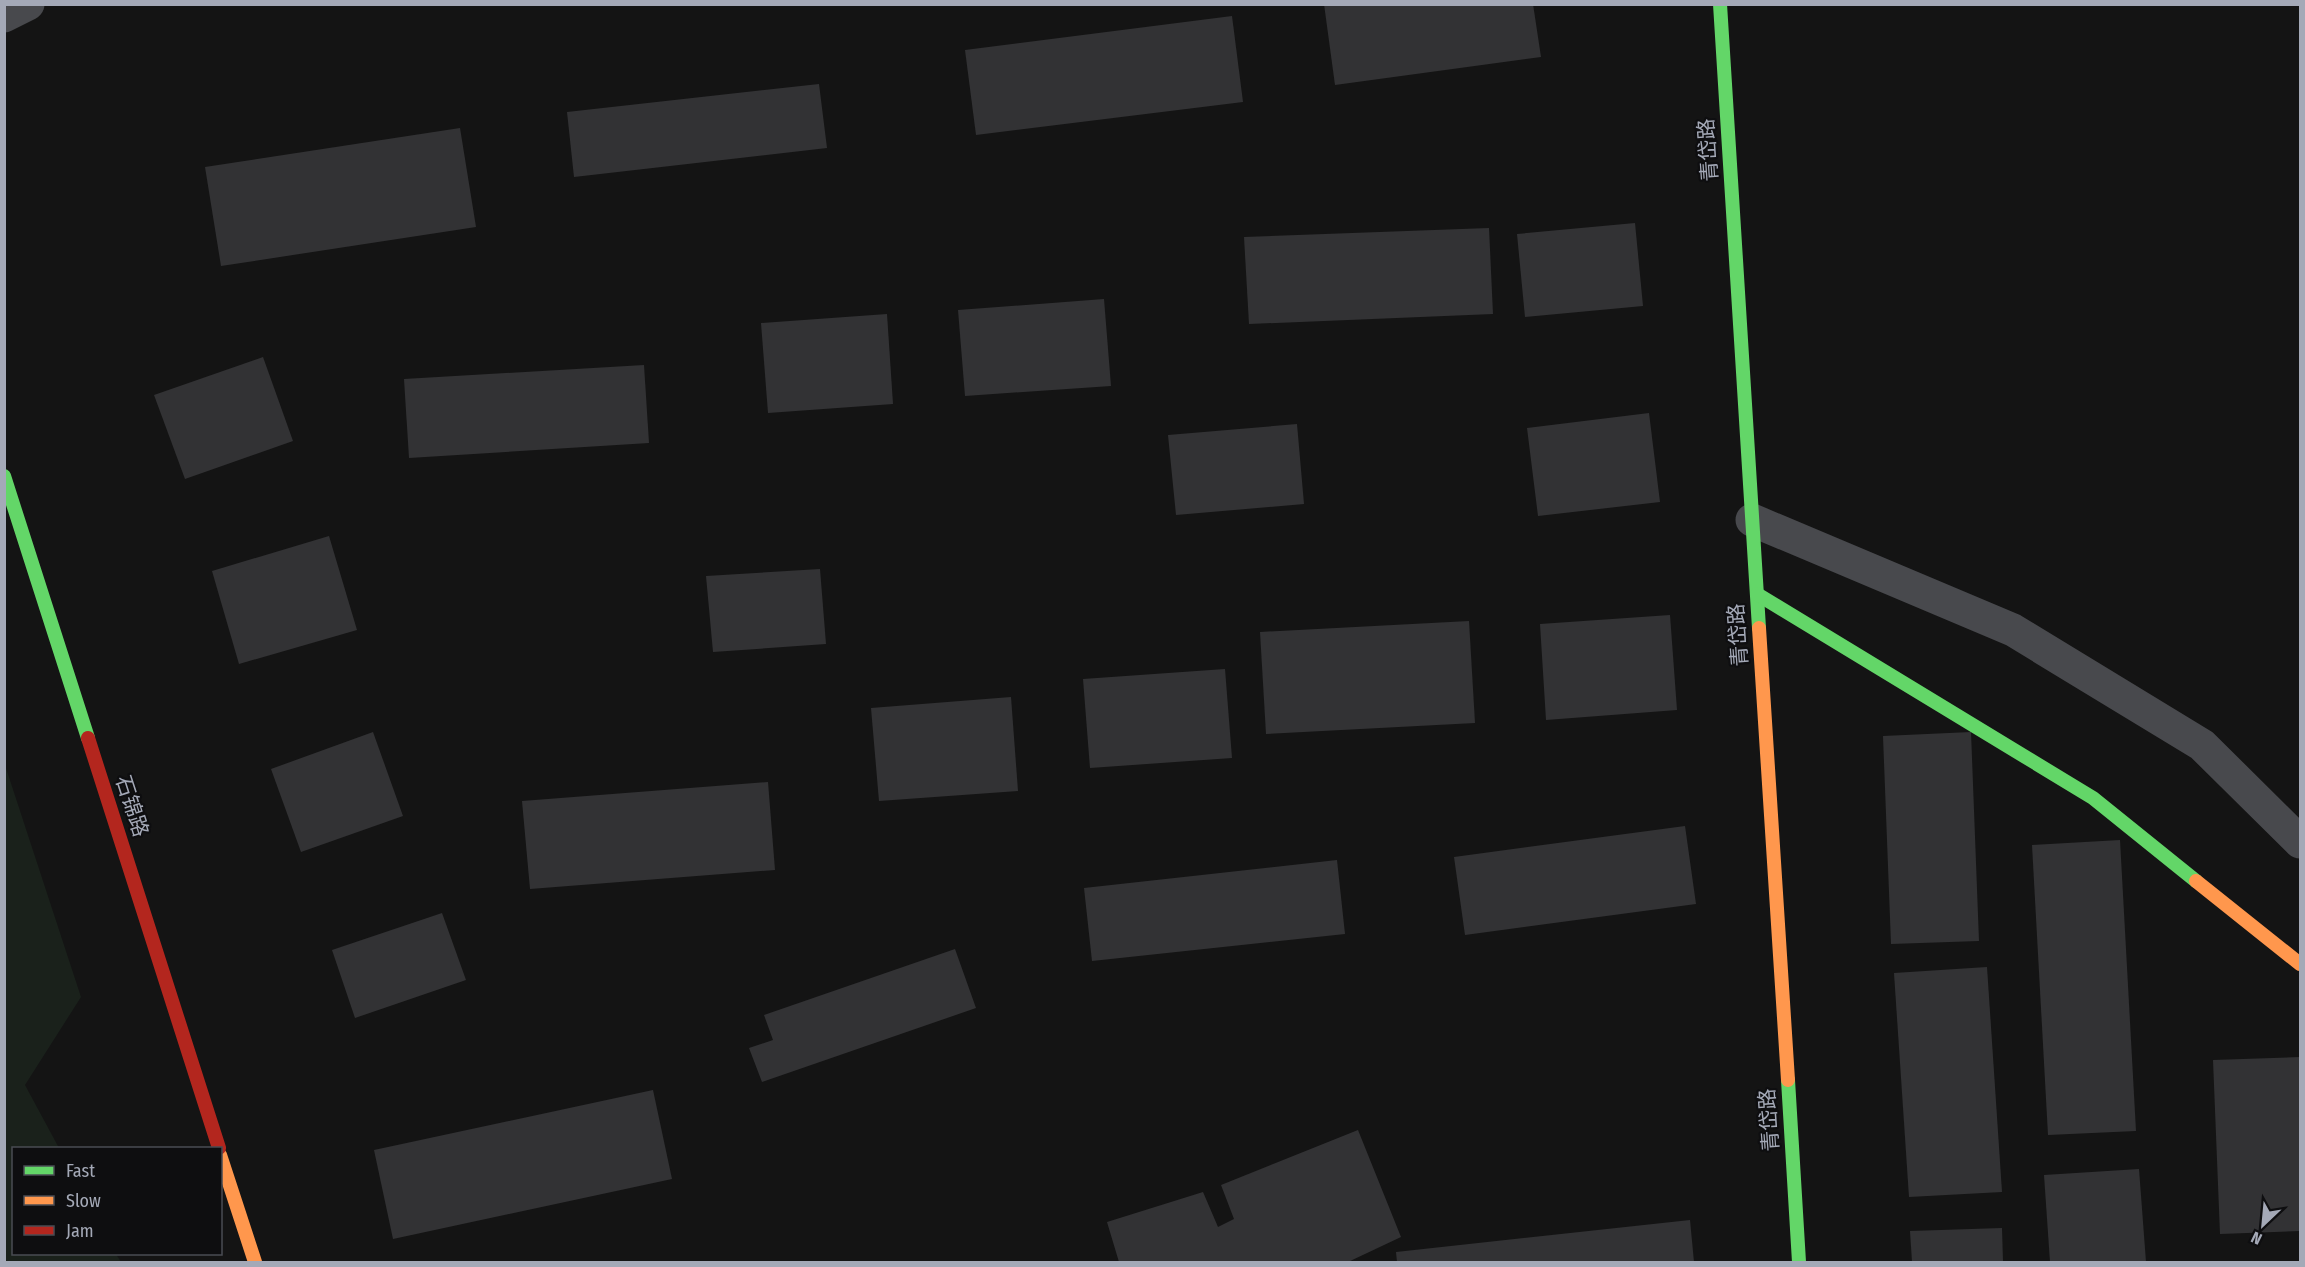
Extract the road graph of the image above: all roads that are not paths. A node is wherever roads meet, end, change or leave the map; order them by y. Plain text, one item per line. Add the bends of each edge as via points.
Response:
1 (28, 4) edge
2 (1720, 4) edge
3 (4, 16) edge
4 (4, 476) edge
5 (1752, 520) junction
6 (1757, 594) junction
7 (2301, 842) edge
8 (2301, 964) edge
9 (218, 1147) edge
10 (222, 1161) edge
11 (255, 1263) edge
12 (1799, 1263) edge

1 - 3 street
2 - 5 street, 青岱路
4 - 9 street, 石锦路
5 - 6 street, 青岱路
5 - 7 street via 2013,630 2202,745
6 - 8 street via 2093,798
6 - 12 street, 青岱路
10 - 11 street

